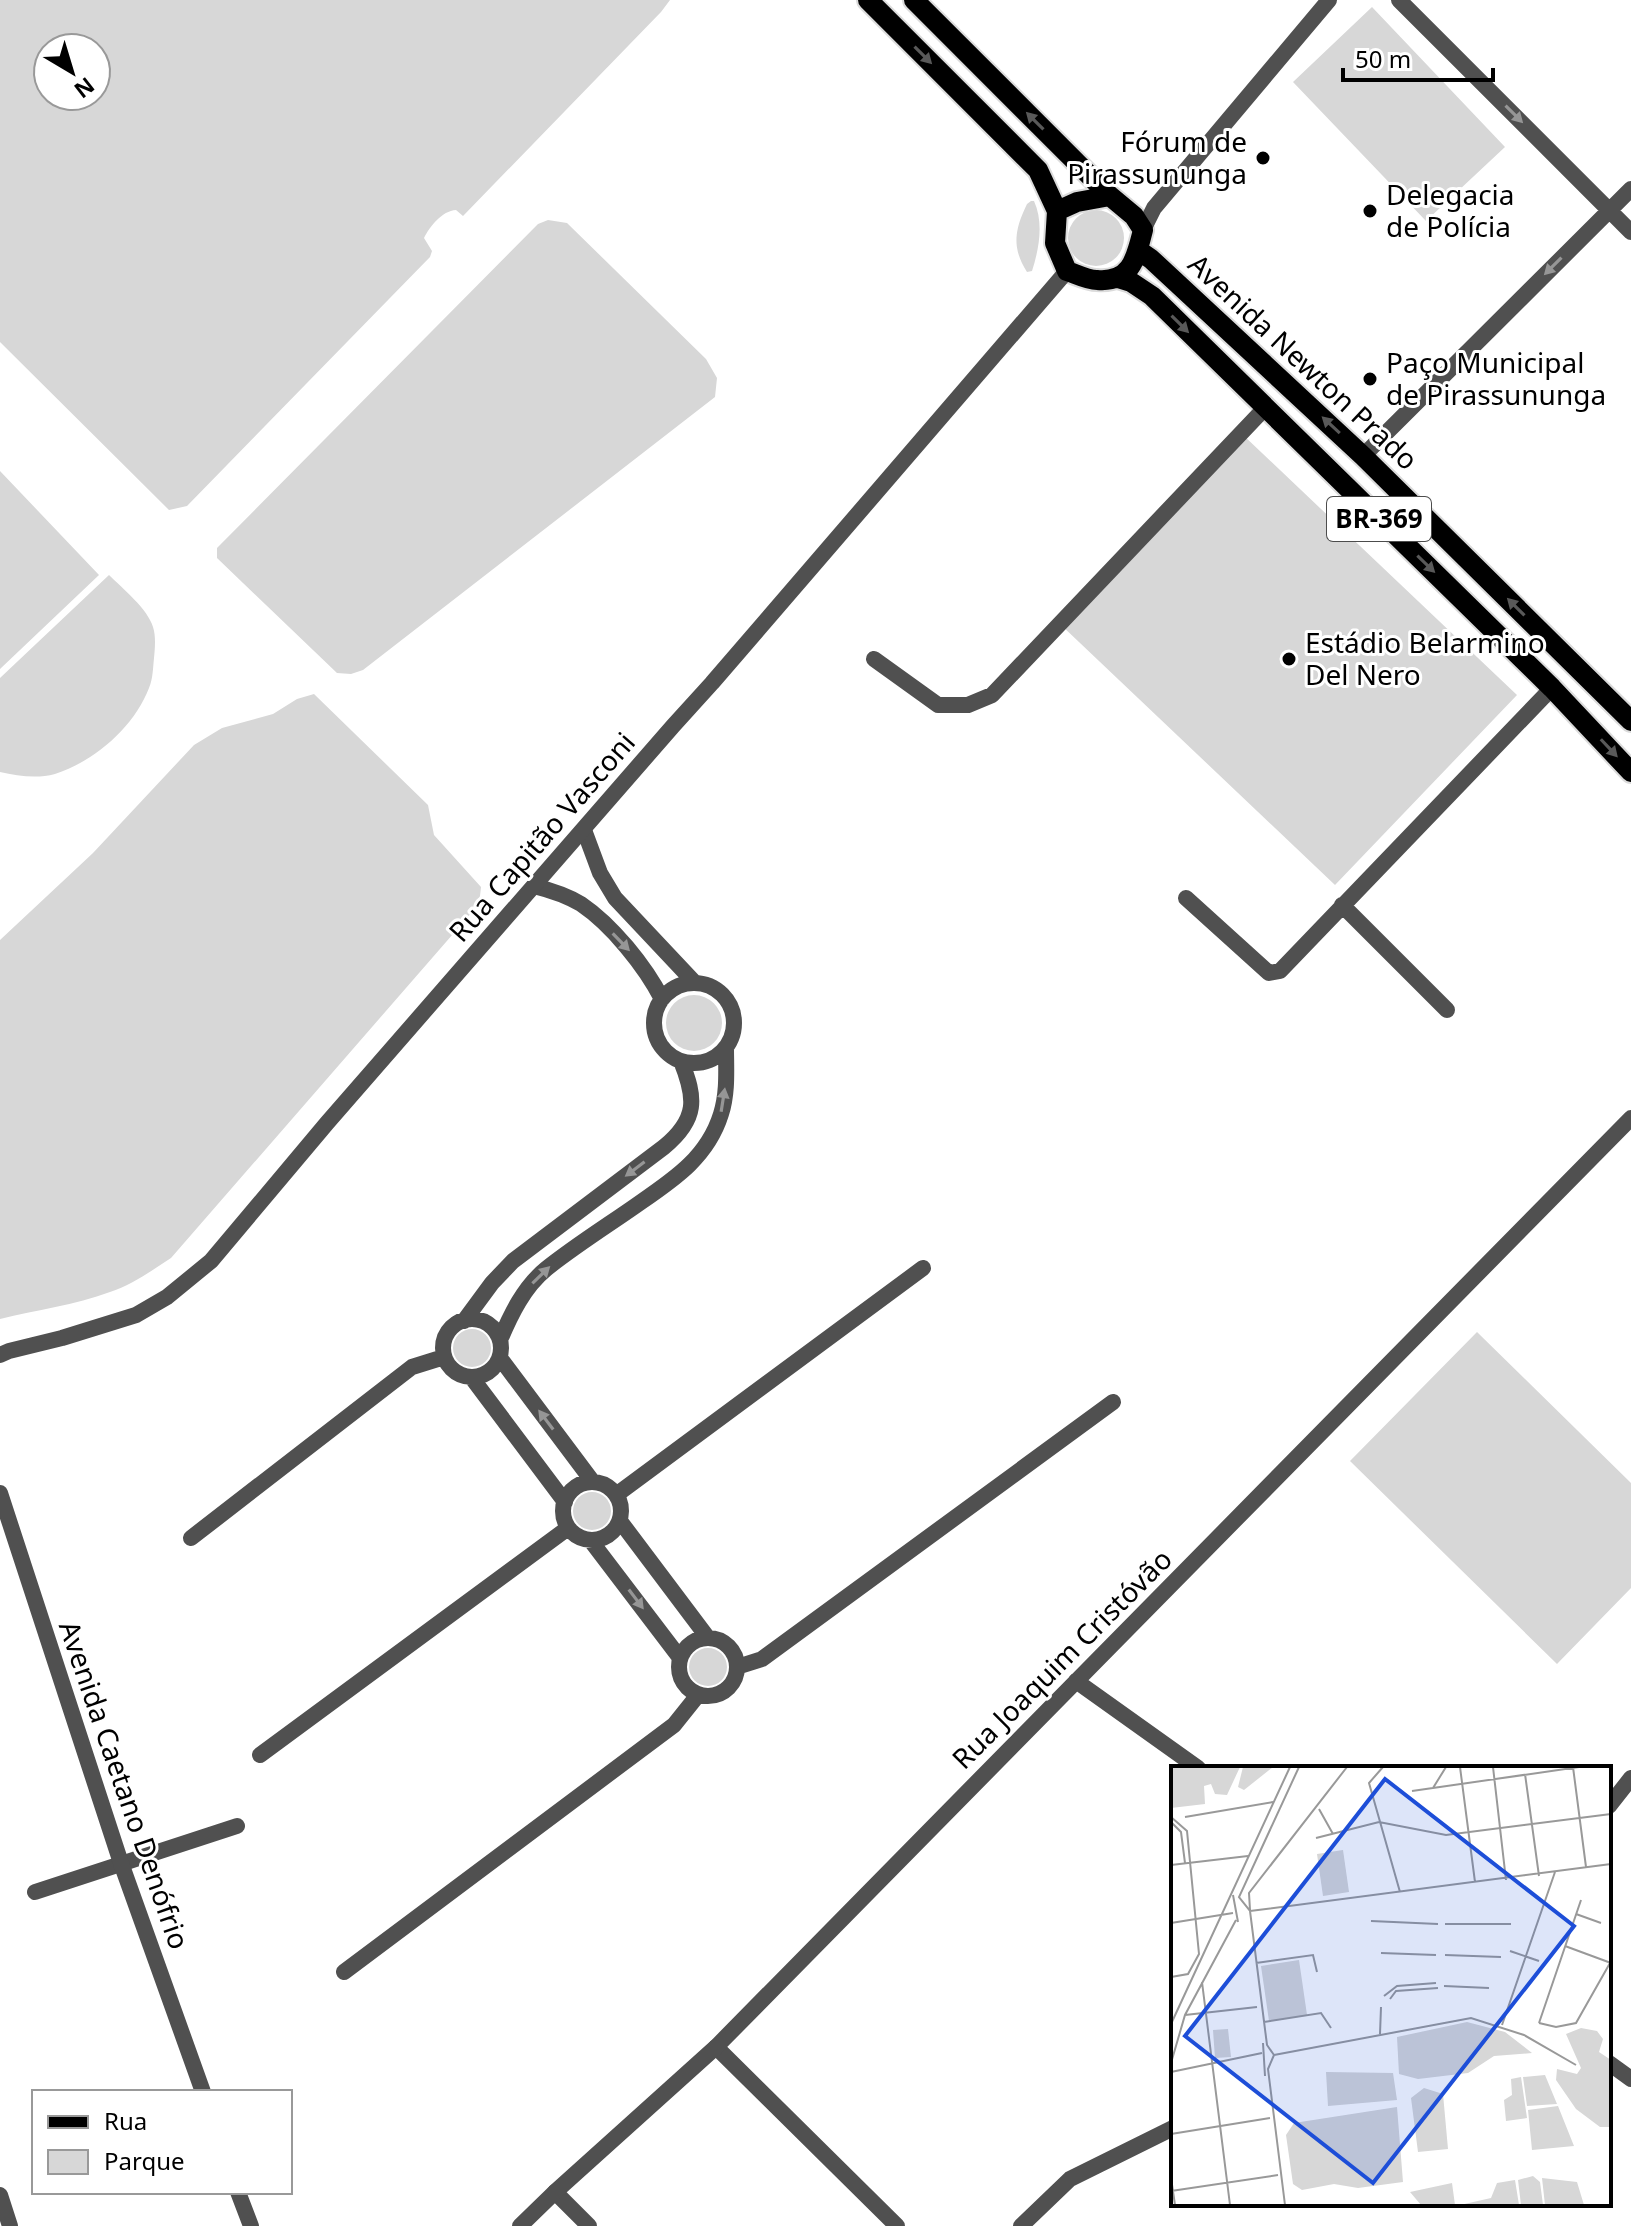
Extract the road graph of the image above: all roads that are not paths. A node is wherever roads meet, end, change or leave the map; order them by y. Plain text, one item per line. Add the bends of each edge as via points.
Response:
1 (868, 0) edge
2 (914, 0) edge
3 (1329, 0) edge
4 (1399, 0) edge
5 (1631, 189) edge
6 (1110, 196) junction
7 (1608, 210) junction
8 (1057, 211) junction
9 (1143, 230) junction
10 (1631, 232) edge
11 (1138, 250) junction
12 (1067, 271) junction
13 (1118, 278) junction
14 (1265, 408) junction
15 (1363, 456) junction
16 (874, 659) dead end
17 (1552, 688) junction
18 (1631, 721) edge
19 (1631, 772) edge
20 (584, 830) junction
21 (534, 886) junction
22 (615, 898) junction
23 (1186, 898) dead end
24 (1342, 905) junction
25 (594, 914) junction
26 (659, 946) junction
27 (641, 963) junction
28 (695, 983) junction
29 (662, 999) junction
30 (1447, 1010) dead end
31 (726, 1047) junction
32 (681, 1061) junction
33 (1631, 1118) edge
34 (923, 1268) dead end
35 (464, 1321) junction
36 (500, 1340) junction
37 (0, 1355) edge
38 (444, 1357) junction
39 (500, 1358) junction
40 (472, 1378) junction
41 (1113, 1402) dead end
42 (593, 1482) junction
43 (0, 1493) edge
44 (616, 1495) junction
45 (565, 1502) junction
46 (620, 1521) junction
47 (568, 1528) junction
48 (191, 1538) dead end
49 (591, 1541) junction
50 (708, 1638) junction
51 (680, 1658) junction
52 (737, 1667) junction
53 (1076, 1681) junction
54 (698, 1695) junction
55 (260, 1755) dead end
56 (1195, 1766) edge
57 (1631, 1778) edge
58 (1611, 1803) edge
59 (237, 1826) dead end
60 (121, 1863) junction
61 (35, 1892) dead end
62 (344, 1972) dead end
63 (716, 2047) junction
64 (1611, 2064) edge
65 (1631, 2079) edge
66 (202, 2090) edge
67 (1171, 2129) edge
68 (555, 2192) junction
69 (239, 2194) edge
70 (0, 2195) edge
71 (10, 2226) edge
72 (251, 2226) edge
73 (520, 2226) edge
74 (589, 2226) edge
75 (897, 2226) edge
76 (1021, 2226) edge

1 -> 8 main road via 1038,170
6 -> 2 main road
3 - 9 street via 1154,208
4 -> 7 street
5 - 7 street
6 - 8 main road
6 - 9 main road
7 - 10 street
7 -> 15 street
8 - 12 main road via 1055,243
9 - 11 main road
11 - 13 main road via 1131,268
15 -> 11 main road, Avenida Newton Prado / BR-369
12 - 13 main road, BR-369 via 1096,281
12 - 20 street, Rua Capitão Vasconi
13 -> 14 main road, Avenida Newton Prado / BR-369 via 1152,296
14 - 16 street via 992,695 968,705 938,705
14 -> 17 main road, Avenida Newton Prado / BR-369
18 -> 15 main road, Avenida Newton Prado / BR-369
17 -> 19 main road, Avenida Newton Prado / BR-369
17 - 24 street
20 - 21 street, Rua Capitão Vasconi
20 - 22 street
21 - 25 street via 566,896
21 - 37 street, Rua Capitão Vasconi via 211,1261 136,1315
22 - 25 street
22 - 26 street
23 - 24 street via 1269,973 1280,971
24 - 30 street
25 -> 27 street
26 - 27 street
26 - 28 street
27 - 29 street
28 - 29 street via 671,990
28 - 31 street via 727,1000 734,1024
29 - 32 street via 655,1034 661,1046
31 - 32 street via 705,1061
36 -> 31 street via 516,1305 545,1270 698,1158 722,1112
32 -> 35 street via 692,1098 681,1130 513,1261
33 - 53 street, Rua Joaquim Cristóvão
34 - 44 street
35 - 36 street via 490,1325
35 - 38 street via 449,1331
36 - 39 street
38 - 40 street via 455,1372
38 - 48 street via 412,1367
39 - 40 street via 489,1372
42 -> 39 street
40 - 45 street
41 - 52 street via 762,1659
42 - 44 street
42 - 45 street via 576,1487
43 - 60 street, Avenida Caetano Denófrio
44 - 46 street
45 - 47 street
46 - 49 street via 609,1535
46 - 50 street
47 - 49 street
47 - 55 street
49 -> 51 street
50 - 51 street via 691,1643
50 - 52 street via 732,1650
51 - 54 street via 680,1676
52 - 54 street via 725,1691
53 - 56 street
53 - 63 street, Rua Joaquim Cristóvão
54 - 62 street via 674,1725
57 - 58 street
59 - 60 street
60 - 61 street
60 - 66 street, Avenida Caetano Denófrio
63 - 68 street, Rua Joaquim Cristóvão
63 - 75 street
64 - 65 street
67 - 76 street via 1070,2179
68 - 73 street, Rua Joaquim Cristóvão
68 - 74 street
69 - 72 street
70 - 71 street

